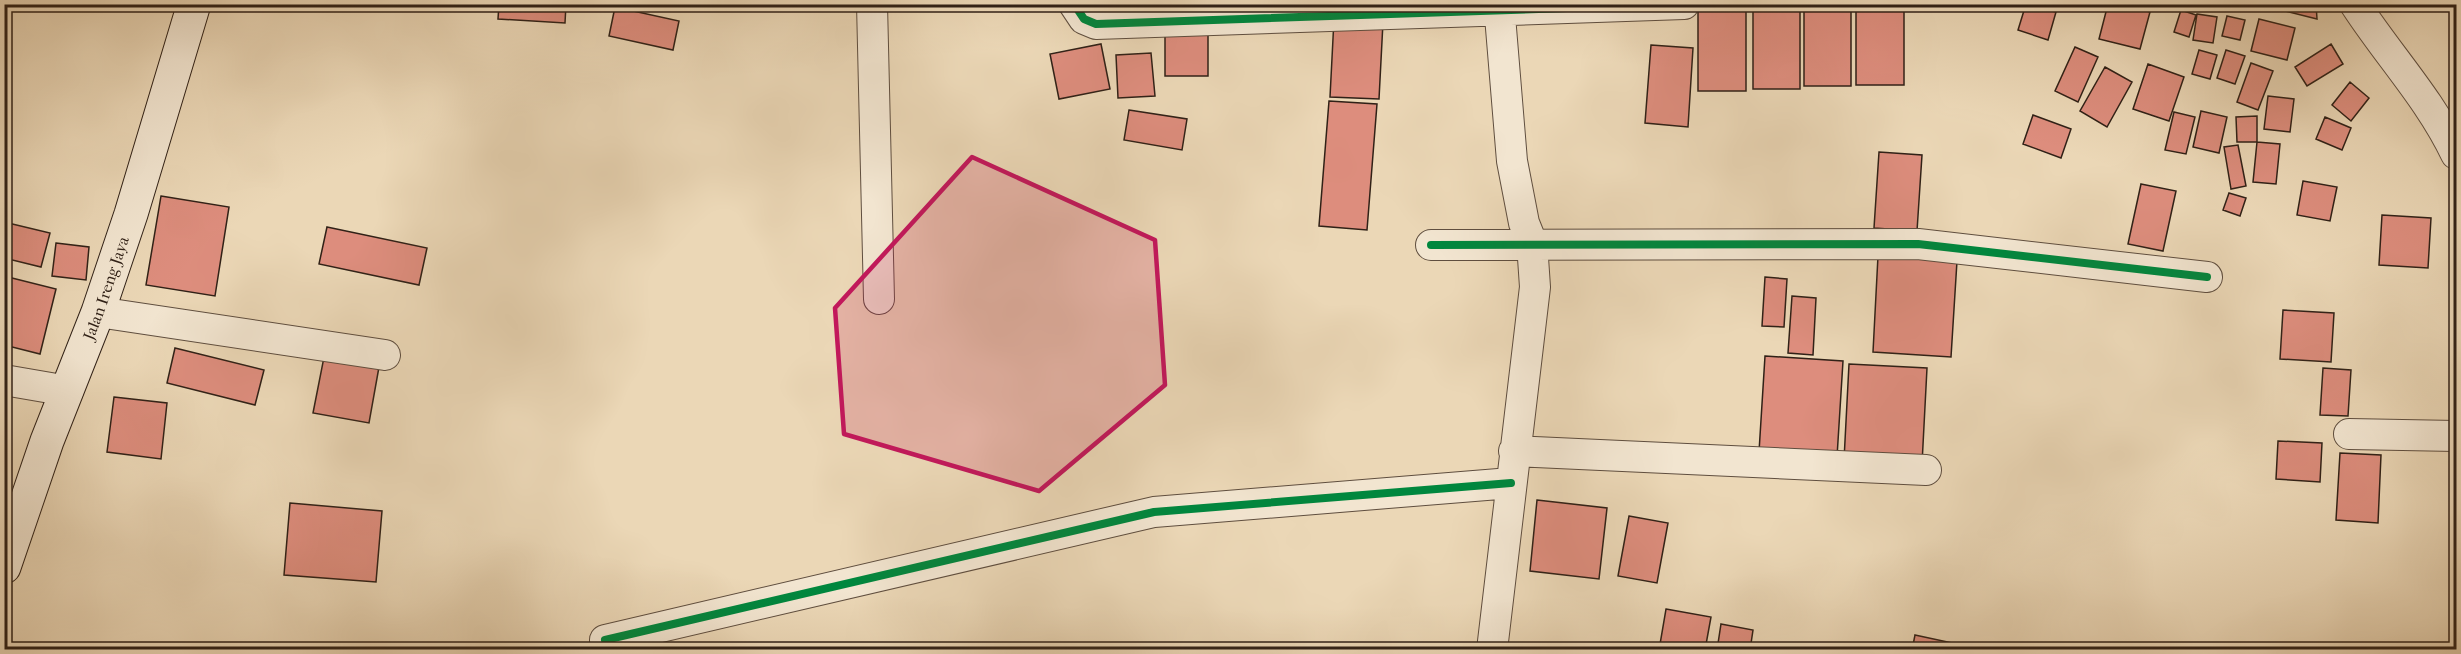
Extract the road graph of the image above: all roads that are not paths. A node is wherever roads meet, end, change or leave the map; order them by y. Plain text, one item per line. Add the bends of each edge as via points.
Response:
1 (194, 4) edge
2 (872, 4) edge
3 (1074, 4) edge
4 (1684, 4) edge
5 (2355, 4) edge
6 (1500, 8) edge
7 (2457, 154) edge
8 (1532, 243) junction
9 (1431, 245) dead end
10 (2207, 277) dead end
11 (879, 299) dead end
12 (98, 312) junction
13 (385, 355) dead end
14 (4, 380) edge
15 (68, 391) junction
16 (2349, 434) dead end
17 (2457, 436) edge
18 (1514, 451) junction
19 (1926, 470) dead end
20 (1511, 483) junction
21 (4, 567) edge
22 (605, 640) dead end
23 (1492, 650) edge

1 - 12 street, Jalan Ireng Jaya
2 - 11 street
3 - 6 street via 1084,19 1096,24
4 - 6 street
5 - 7 street via 2431,109
6 - 8 street via 1512,161 1524,223
8 - 9 street
8 - 10 street via 1918,244
8 - 18 street via 1535,287
12 - 13 street
12 - 15 street, Jalan Ireng Jaya
14 - 15 street
15 - 21 street, Jalan Ireng Jaya
16 - 17 street
18 - 19 street
18 - 20 street
20 - 22 street via 1154,512
20 - 23 street

